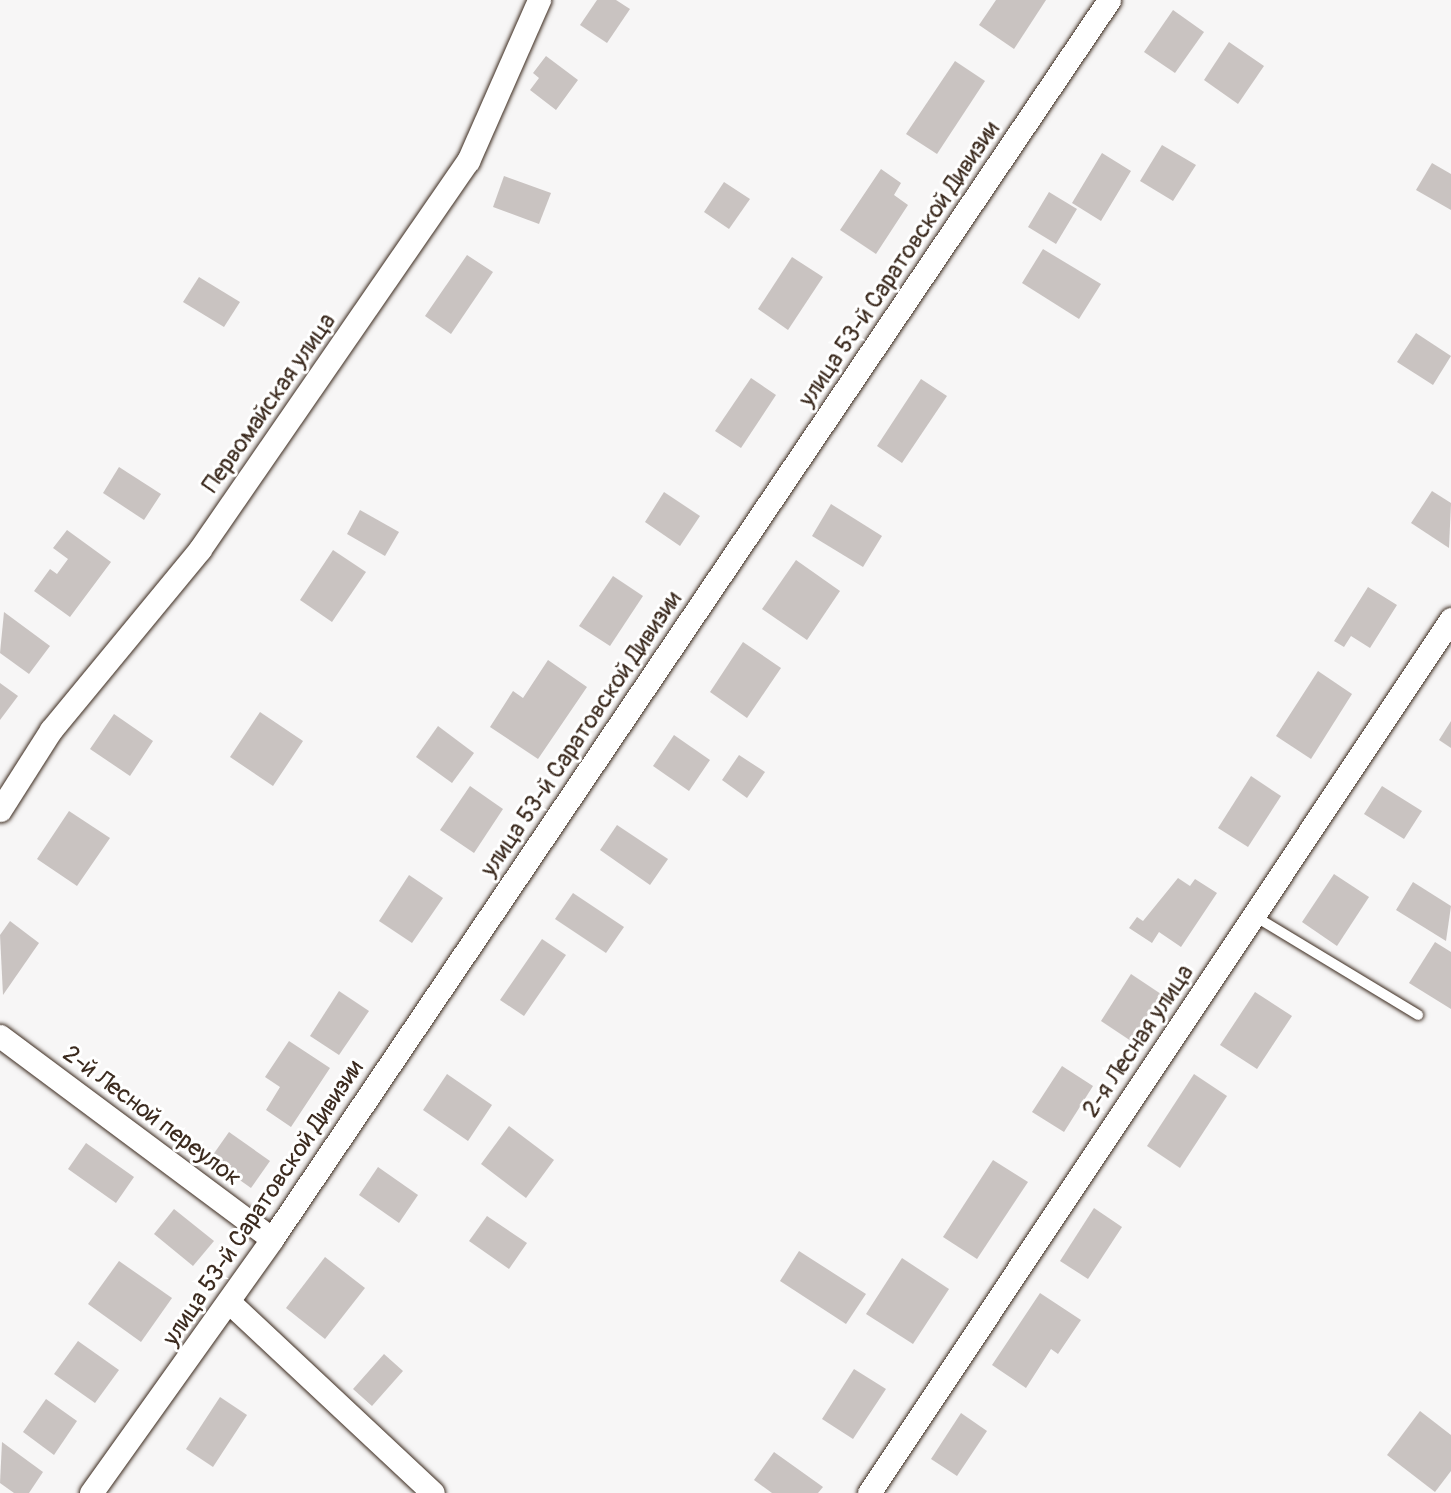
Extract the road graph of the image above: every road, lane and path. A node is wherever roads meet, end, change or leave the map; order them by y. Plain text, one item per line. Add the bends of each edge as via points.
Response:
1 (539, 0) edge
2 (1109, 0) edge
3 (1451, 619) edge
4 (0, 810) edge
5 (1253, 915) junction
6 (1418, 1015) dead end
7 (0, 1036) edge
8 (272, 1238) junction
9 (229, 1301) junction
10 (92, 1493) edge
11 (433, 1493) edge
12 (869, 1493) edge

1 - 4 street, Первомайская улица via 468,161 200,549 51,730
2 - 8 street, улица 53-й Саратовской Дивизии
3 - 5 street, 2-я Лесная улица
5 - 6 lane
5 - 12 street, 2-я Лесная улица
7 - 8 street, 2-й Лесной переулок
8 - 9 street, улица 53-й Саратовской Дивизии
9 - 10 street, улица 53-й Саратовской Дивизии
9 - 11 street

